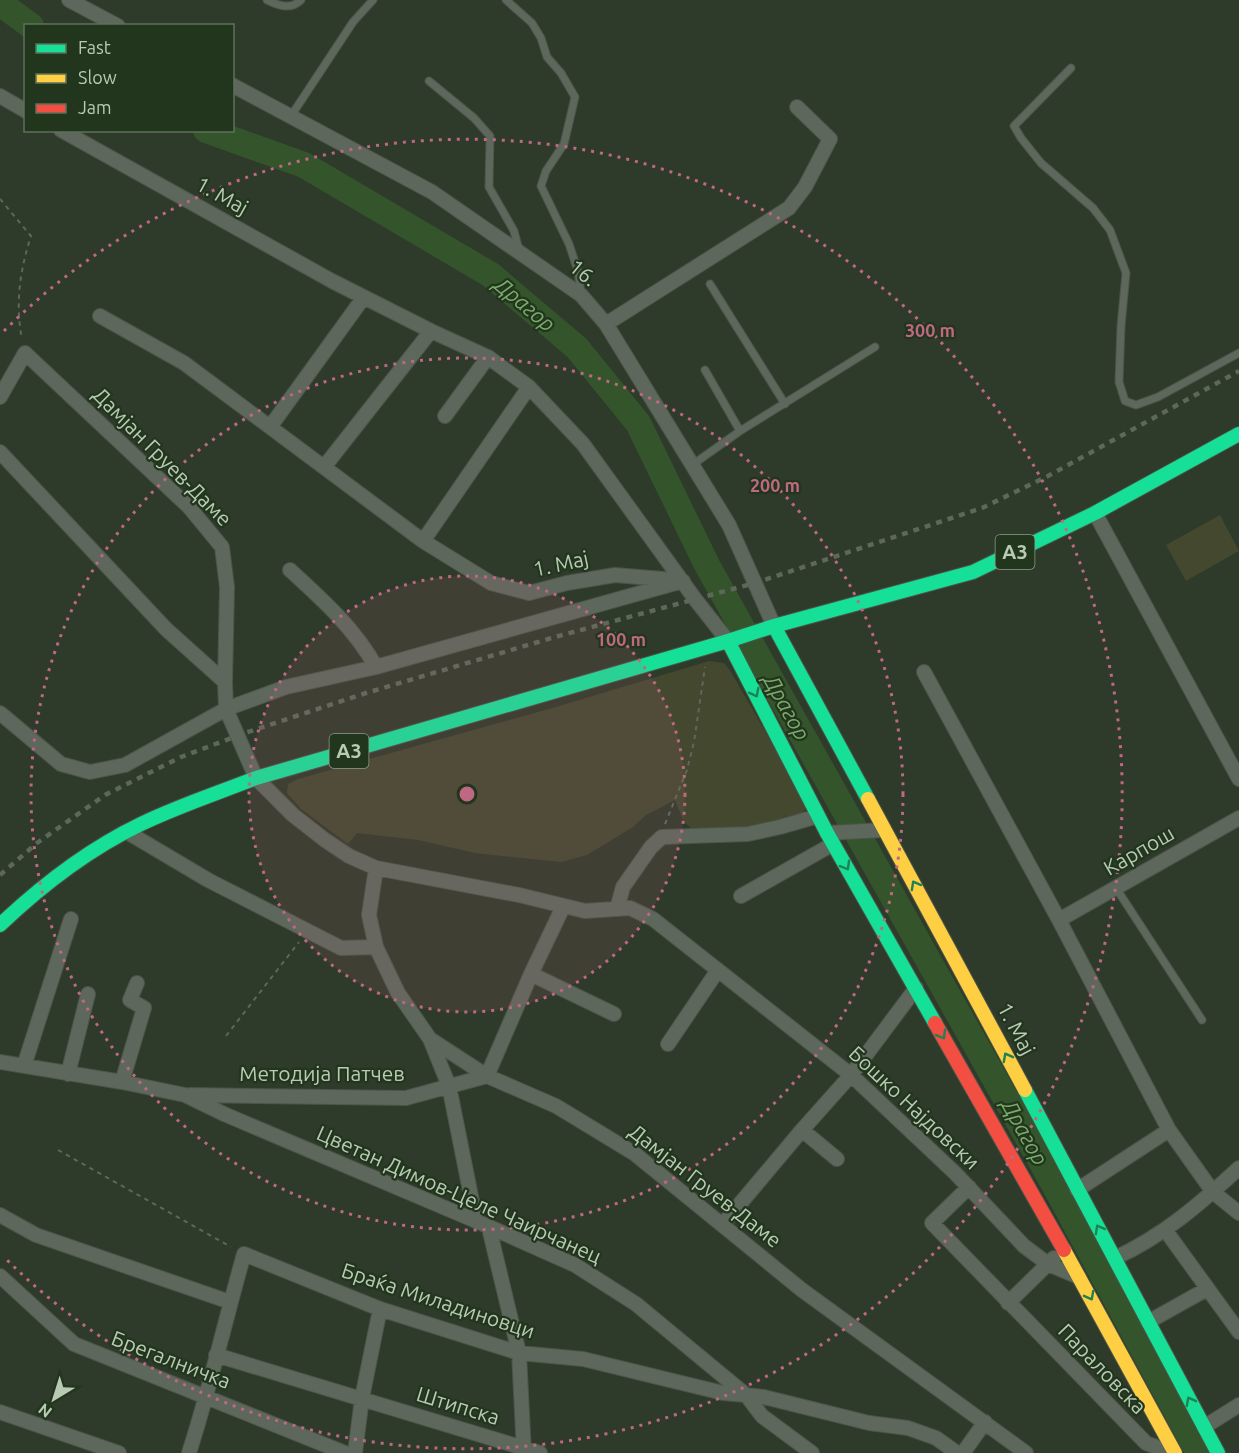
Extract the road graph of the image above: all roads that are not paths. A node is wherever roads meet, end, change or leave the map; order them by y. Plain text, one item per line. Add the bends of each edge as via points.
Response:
1 (69, 0) edge
2 (267, 0) edge
3 (301, 0) edge
4 (373, 0) edge
5 (506, 0) edge
6 (88, 4) edge
7 (115, 24) edge
8 (1071, 68) dead end
9 (429, 81) dead end
10 (234, 86) edge
11 (0, 96) edge
12 (797, 107) dead end
13 (24, 110) edge
14 (291, 116) junction
15 (65, 132) edge
16 (520, 252) junction
17 (710, 284) dead end
18 (581, 295) junction
19 (363, 297) junction
20 (100, 316) dead end
21 (606, 324) junction
22 (431, 331) junction
23 (875, 347) dead end
24 (1239, 353) edge
25 (488, 357) junction
26 (705, 370) dead end
27 (529, 387) junction
28 (0, 397) edge
29 (785, 404) junction
30 (445, 416) dead end
31 (270, 426) junction
32 (740, 431) junction
33 (1239, 434) edge
34 (0, 452) edge
35 (692, 465) junction
36 (324, 467) junction
37 (1095, 513) junction
38 (423, 542) junction
39 (290, 570) dead end
40 (683, 581) junction
41 (774, 626) junction
42 (728, 641) junction
43 (376, 668) junction
44 (924, 672) dead end
45 (225, 682) junction
46 (226, 710) junction
47 (0, 712) edge
48 (256, 778) junction
49 (1239, 779) edge
50 (818, 816) junction
51 (1239, 818) edge
52 (880, 830) junction
53 (126, 831) junction
54 (833, 836) junction
55 (376, 868) junction
56 (1116, 888) junction
57 (741, 896) dead end
58 (563, 907) junction
59 (617, 909) junction
60 (71, 919) dead end
61 (1059, 920) junction
62 (0, 925) edge
63 (376, 947) junction
64 (718, 970) junction
65 (531, 974) junction
66 (137, 983) dead end
67 (916, 988) junction
68 (88, 994) dead end
69 (614, 1014) dead end
70 (1202, 1020) dead end
71 (430, 1039) junction
72 (668, 1044) dead end
73 (0, 1062) edge
74 (24, 1066) junction
75 (68, 1074) junction
76 (851, 1075) junction
77 (487, 1076) junction
78 (122, 1082) junction
79 (449, 1086) junction
80 (185, 1095) junction
81 (225, 1095) junction
82 (224, 1114) junction
83 (801, 1130) junction
84 (1169, 1130) junction
85 (837, 1159) dead end
86 (1239, 1168) edge
87 (969, 1187) junction
88 (1077, 1190) junction
89 (1213, 1192) junction
90 (1239, 1213) edge
91 (0, 1215) edge
92 (476, 1221) junction
93 (723, 1224) junction
94 (489, 1228) junction
95 (1166, 1231) junction
96 (1064, 1249) junction
97 (1115, 1258) junction
98 (1048, 1264) junction
99 (0, 1276) edge
100 (1079, 1276) junction
101 (1207, 1289) junction
102 (230, 1302) junction
103 (1008, 1303) junction
104 (380, 1309) junction
105 (1148, 1322) junction
106 (1239, 1332) edge
107 (519, 1353) junction
108 (216, 1354) junction
109 (746, 1395) junction
110 (207, 1396) junction
111 (362, 1398) junction
112 (1239, 1405) edge
113 (0, 1412) edge
114 (985, 1422) junction
115 (1204, 1427) junction
116 (524, 1451) edge
117 (119, 1453) edge
118 (189, 1453) edge
119 (345, 1453) edge
120 (355, 1453) edge
121 (540, 1453) edge
122 (812, 1453) edge
123 (957, 1453) edge
124 (963, 1453) edge
125 (1026, 1453) edge
126 (1174, 1453) edge
127 (1218, 1453) edge

1 - 6 street
2 - 3 lane via 282,7
4 - 14 lane via 353,22
5 - 18 lane via 532,23 547,57 575,98 564,144 541,186 569,244
6 - 7 street
8 - 24 lane via 1014,126 1041,163 1093,208 1110,230 1126,273 1119,382 1125,401 1136,405 1158,397
9 - 16 lane via 490,136 489,187 514,231
10 - 14 street, 16.
11 - 13 street
12 - 21 street via 830,139 805,187 789,208
14 - 16 street, 16. via 432,192
15 - 19 street, 1. Мај
16 - 18 street, 16.
17 - 29 lane
18 - 21 street, 16.
19 - 22 street, 1. Мај
19 - 31 street
20 - 31 street, 1. Мај via 184,363
21 - 35 street, 16.
22 - 25 street, 1. Мај
22 - 36 street
23 - 29 lane
25 - 27 street, 1. Мај
25 - 30 street
26 - 32 lane
27 - 38 street
27 - 40 street, 1. Мај via 583,444
28 - 45 street, Дамјан Груев-Даме via 26,353 189,507 222,547 227,587
29 - 32 lane
31 - 36 street, 1. Мај
32 - 35 lane
33 - 37 street, A3
34 - 45 street via 166,629
35 - 41 street, 16. via 729,525
36 - 38 street, 1. Мај
37 - 41 street, A3 via 974,572
37 - 49 street
38 - 40 street, 1. Мај via 491,583 529,593 615,575
39 - 43 street via 336,612 364,646
40 - 42 street, 1. Мај
40 - 43 street
41 - 42 street, A3
41 - 52 street, 1. Мај
42 - 48 street, A3
42 -> 50 street, 1. Мај
43 - 46 street via 285,687
44 - 61 street
45 - 46 street, Дамјан Груев-Даме
46 - 47 street via 125,765 90,772 61,764
46 - 48 street, Дамјан Груев-Даме
48 - 53 street, A3
48 - 55 street, Дамјан Груев-Даме via 325,840
50 - 54 street, 1. Мај
50 - 59 street via 748,834 658,839 623,887
51 - 56 street, Карпош
52 - 54 street
88 -> 52 street, 1. Мај via 967,980
53 - 62 street, A3 via 78,861
53 - 63 street via 208,880 341,948
54 - 57 street
54 -> 67 street, 1. Мај
55 - 58 street, Бошко Најдовски via 508,892
55 - 63 street, Дамјан Груев-Даме via 369,915
56 - 61 street, Карпош
56 - 70 lane
58 - 59 street, Бошко Најдовски via 585,911
58 - 65 street
59 - 64 street, Бошко Најдовски via 630,908 653,919
60 - 74 street
61 - 84 street
63 - 71 street, Дамјан Груев-Даме via 398,993
64 - 72 street
64 - 76 street, Бошко Најдовски
65 - 69 street
65 - 77 street
66 - 78 street via 130,999 144,1008
67 - 76 street
67 -> 96 street, 1. Мај
68 - 75 street
71 - 77 street, Дамјан Груев-Даме
71 - 79 street
73 - 74 street, Цветан Димов-Целе Чаирчанец
74 - 75 street, Цветан Димов-Целе Чаирчанец
75 - 78 street, Цветан Димов-Целе Чаирчанец
76 - 83 street
76 - 87 street, Бошко Најдовски
77 - 79 street, Методија Патчев
77 - 93 street, Дамјан Груев-Даме via 556,1106 635,1154
78 - 80 street, Цветан Димов-Целе Чаирчанец
79 - 81 street, Методија Патчев via 406,1098
79 - 92 street
80 - 81 street, Методија Патчев
80 - 82 street, Цветан Димов-Целе Чаирчанец
81 - 82 street
82 - 92 street, Цветан Димов-Целе Чаирчанец
83 - 85 street
83 - 93 street
84 - 88 street
84 - 89 street
86 - 89 street
87 - 98 street, Бошко Најдовски via 1024,1246
87 - 103 street, Параловска via 932,1223
97 -> 88 street, 1. Мај
89 - 90 street
89 - 95 street
91 - 102 street via 36,1235
92 - 94 street, Цветан Димов-Целе Чаирчанец
93 - 114 street, Дамјан Груев-Даме via 802,1290
94 - 107 street
94 - 109 street, Цветан Димов-Целе Чаирчанец via 575,1265 636,1304
95 - 97 street
95 - 101 street
96 - 98 street
96 - 100 street, 1. Мај
97 - 105 street, 1. Мај
98 - 100 street, Бошко Најдовски
98 - 103 street
99 - 110 street, Брегалничка via 74,1344
100 -> 126 street, 1. Мај
101 - 105 street
101 - 106 street
102 - 104 street, Браќа Миладиновци via 244,1254
102 - 108 street
103 - 126 street, Параловска via 1146,1443
104 - 107 street, Браќа Миладиновци
104 - 111 street
115 -> 105 street, 1. Мај
107 - 109 street, Браќа Миладиновци via 583,1359 723,1394
107 - 116 street
108 - 110 street
108 - 111 street, Штипска
109 - 122 street via 762,1416
109 - 123 street via 908,1428 936,1438
110 - 118 street
110 - 119 street, Брегалничка
111 - 116 street, Штипска
111 - 120 street
112 - 115 street
113 - 117 street
114 - 124 street
114 - 125 street, Дамјан Груев-Даме
115 - 127 street, 1. Мај
116 - 121 street, Штипска

